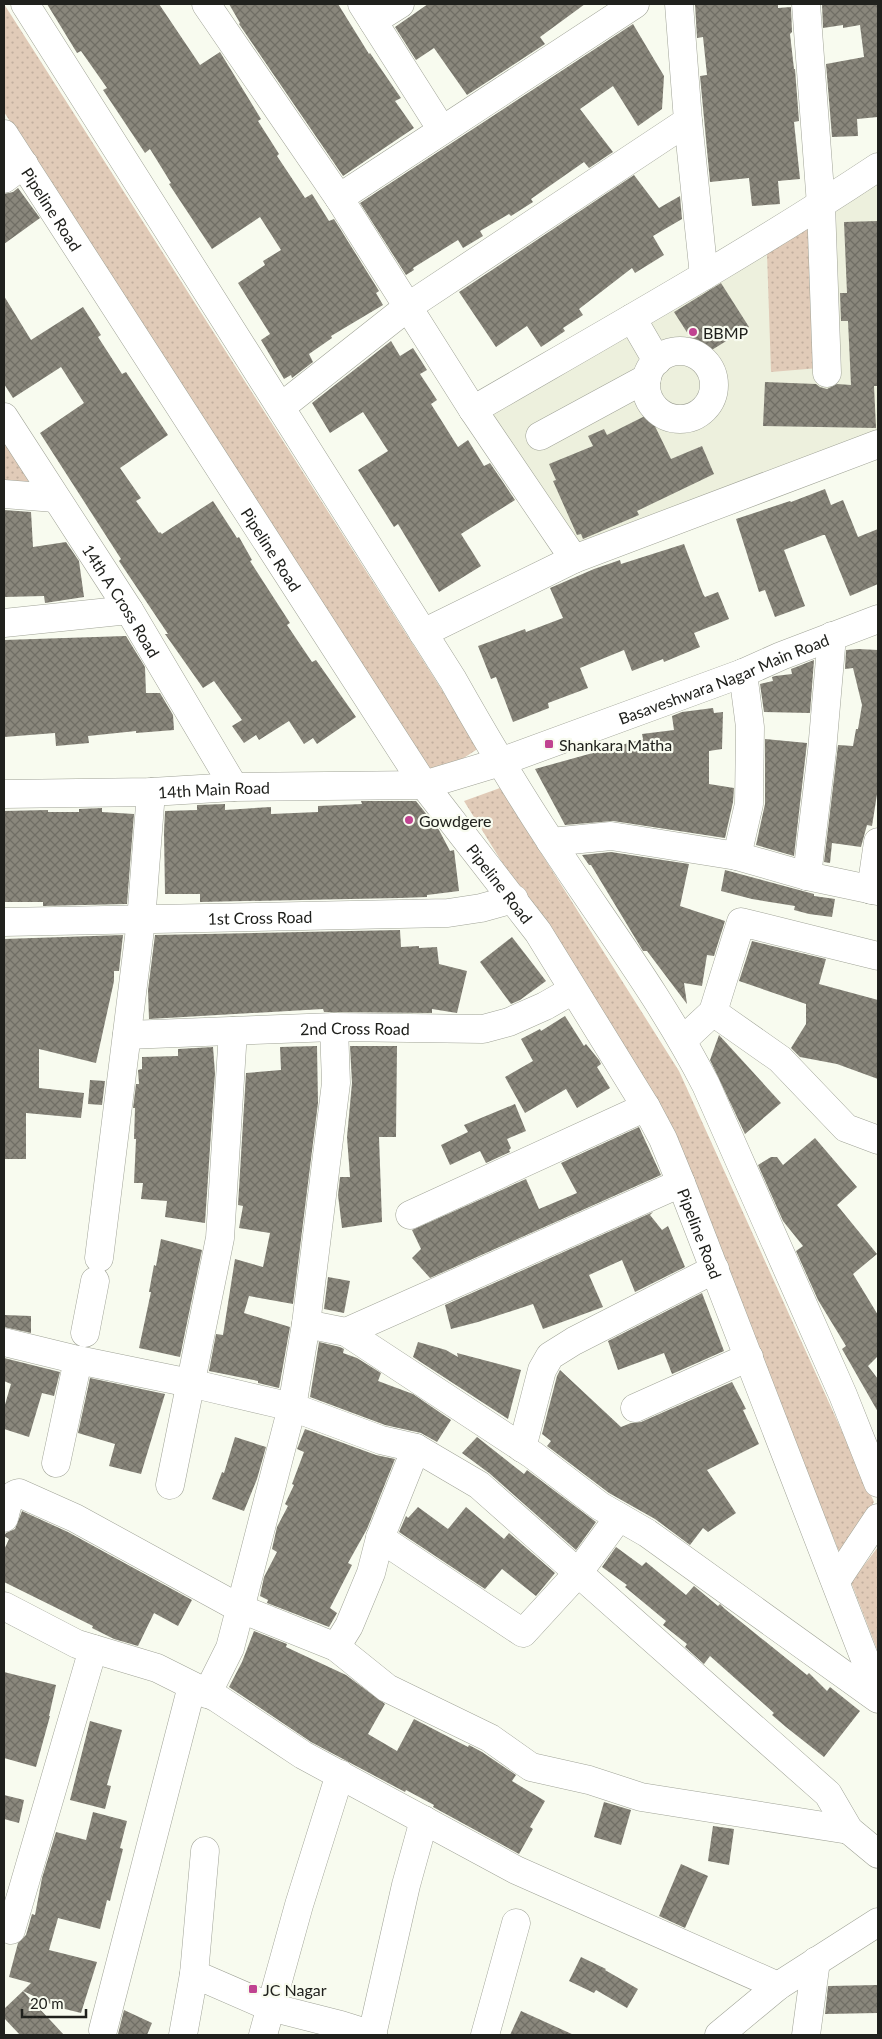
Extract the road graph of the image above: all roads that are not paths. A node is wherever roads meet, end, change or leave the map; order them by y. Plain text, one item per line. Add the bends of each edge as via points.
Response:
1 (26, 4) edge
2 (206, 4) edge
3 (400, 4) edge
4 (635, 4) edge
5 (679, 4) edge
6 (806, 4) edge
7 (368, 12) edge
8 (688, 121) junction
9 (442, 130) junction
10 (4, 134) edge
11 (878, 167) edge
12 (14, 172) edge
13 (339, 198) junction
14 (821, 205) junction
15 (704, 276) junction
16 (409, 306) junction
17 (632, 318) junction
18 (827, 373) dead end
19 (281, 407) junction
20 (473, 410) junction
21 (4, 417) edge
22 (540, 436) dead end
23 (878, 444) edge
24 (4, 494) edge
25 (55, 498) junction
26 (574, 559) junction
27 (129, 610) junction
28 (878, 619) edge
29 (4, 623) edge
30 (424, 633) junction
31 (832, 636) junction
32 (743, 673) junction
33 (500, 762) junction
34 (424, 785) junction
35 (234, 787) junction
36 (151, 792) junction
37 (4, 794) edge
38 (551, 842) junction
39 (878, 842) edge
40 (737, 856) junction
41 (806, 876) junction
42 (875, 890) edge
43 (514, 899) junction
44 (141, 921) junction
45 (4, 922) edge
46 (878, 956) edge
47 (573, 990) junction
48 (713, 1012) junction
49 (334, 1028) junction
50 (233, 1031) junction
51 (127, 1035) junction
52 (683, 1040) junction
53 (646, 1107) junction
54 (878, 1140) edge
55 (681, 1183) junction
56 (410, 1215) dead end
57 (715, 1269) junction
58 (306, 1324) junction
59 (346, 1332) junction
60 (85, 1333) dead end
61 (4, 1342) edge
62 (749, 1356) junction
63 (78, 1360) junction
64 (190, 1383) junction
65 (292, 1406) junction
66 (634, 1408) dead end
67 (416, 1448) junction
68 (522, 1448) junction
69 (56, 1463) dead end
70 (876, 1468) edge
71 (170, 1485) dead end
72 (619, 1517) junction
73 (4, 1518) edge
74 (878, 1518) edge
75 (380, 1538) junction
76 (578, 1573) junction
77 (836, 1581) junction
78 (4, 1606) edge
79 (241, 1609) junction
80 (336, 1647) junction
81 (94, 1649) junction
82 (200, 1690) junction
83 (878, 1693) edge
84 (878, 1699) edge
85 (340, 1774) junction
86 (424, 1820) junction
87 (849, 1830) junction
88 (204, 1851) dead end
89 (878, 1854) edge
90 (878, 1922) edge
91 (516, 1924) dead end
92 (11, 1930) dead end
93 (816, 1961) junction
94 (194, 1974) junction
95 (778, 1986) junction
96 (270, 2007) junction
97 (103, 2030) dead end
98 (183, 2035) edge
99 (263, 2035) edge
100 (372, 2035) edge
101 (485, 2035) edge
102 (719, 2035) edge
103 (806, 2035) edge

1 - 19 street
2 - 13 street
3 - 7 street
4 - 9 street
5 - 8 street
6 - 14 street
7 - 9 street
8 - 15 street
8 - 16 street
9 - 13 street
10 - 12 street, Pipeline Road
11 - 14 street
12 - 34 street, Pipeline Road
13 - 16 street
14 - 15 street
14 - 18 street
15 - 17 street
16 - 19 street
16 - 20 street
17 - 20 street
17 - 22 street via 652,370
19 - 30 street
20 - 26 street
21 - 25 street, 14th A Cross Road
23 - 26 street
24 - 25 street
25 - 27 street, 14th A Cross Road
26 - 30 street
27 - 29 street
27 - 35 street, 14th A Cross Road
28 - 31 street, Basaveshwara Nagar Main Road
30 - 33 street
31 - 32 street, Basaveshwara Nagar Main Road
31 - 41 street
32 - 33 street, Basaveshwara Nagar Main Road
32 - 40 street via 750,726 749,804
33 - 34 street, Basaveshwara Nagar Main Road
33 - 38 street
34 - 35 street, 14th Main Road
34 - 43 street, Pipeline Road
35 - 36 street, 14th Main Road
36 - 37 street, 14th Main Road
36 - 44 street
38 - 40 street via 611,836
38 - 52 street
39 - 42 street
40 - 41 street
41 - 42 street
43 - 44 street, 1st Cross Road via 448,913
43 - 47 street, Pipeline Road
44 - 45 street, 1st Cross Road
44 - 51 street
46 - 48 street via 741,922
47 - 49 street, 2nd Cross Road via 545,1006 489,1029
47 - 53 street, Pipeline Road
48 - 52 street
48 - 54 street via 780,1059 846,1128
49 - 50 street, 2nd Cross Road
49 - 58 street via 336,1083
50 - 51 street, 2nd Cross Road
50 - 64 street via 220,1238
51 - 60 street via 97,1269
52 - 70 street
53 - 55 street, Pipeline Road
53 - 56 street
55 - 57 street, Pipeline Road
55 - 59 street
57 - 62 street, Pipeline Road
57 - 68 street via 550,1356 542,1370
58 - 59 street
58 - 65 street
59 - 68 street
61 - 63 street
62 - 66 street
62 - 77 street, Pipeline Road
63 - 64 street
63 - 69 street
64 - 65 street
64 - 71 street
65 - 67 street via 381,1440
65 - 79 street
67 - 75 street
67 - 76 street via 479,1485
68 - 72 street
72 - 76 street
72 - 84 street via 648,1533
73 - 79 street via 11,1498 19,1493 75,1518
74 - 77 street
75 - 76 street via 522,1633
75 - 80 street via 371,1573 349,1626
76 - 87 street via 828,1794
77 - 83 street, Pipeline Road
78 - 81 street via 77,1644
79 - 80 street
79 - 82 street via 230,1648
80 - 87 street via 387,1688 490,1738 531,1767 589,1780 641,1797
81 - 82 street via 157,1668
81 - 92 street
82 - 85 street
82 - 97 street
85 - 86 street
85 - 96 street
86 - 95 street via 516,1870
86 - 100 street
87 - 89 street
88 - 94 street
90 - 93 street
91 - 101 street
93 - 95 street
93 - 103 street
94 - 96 street
94 - 98 street
95 - 102 street
96 - 99 street
96 - 100 street

